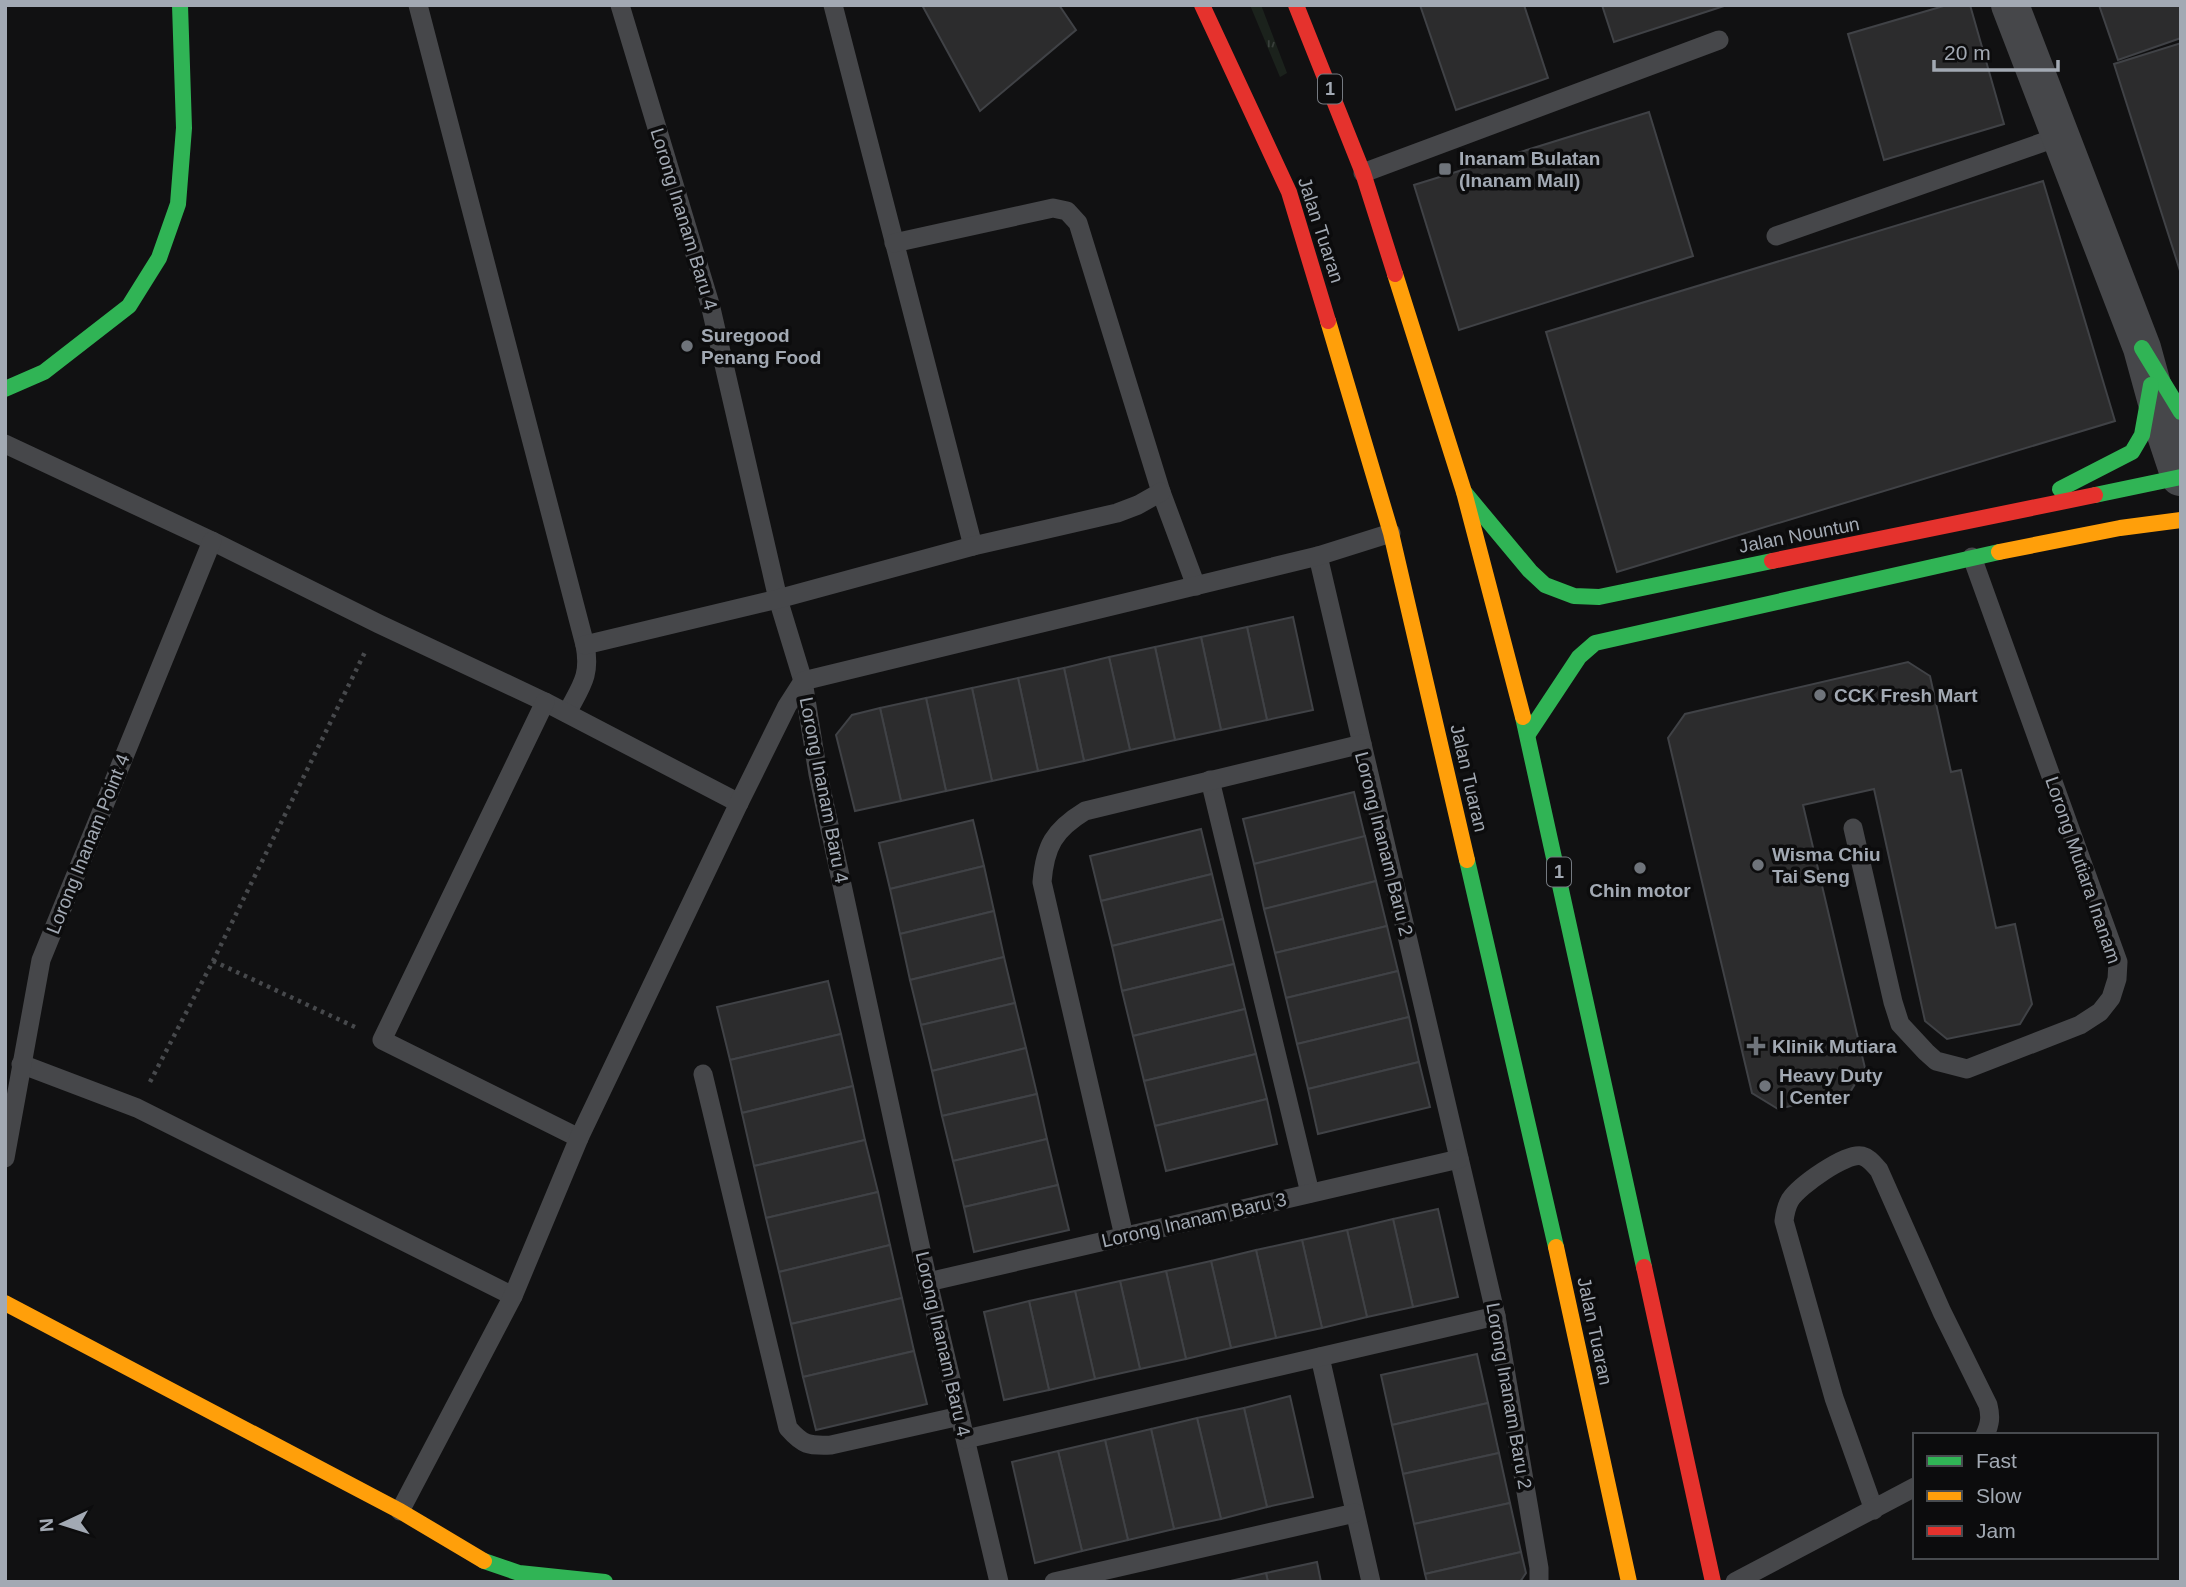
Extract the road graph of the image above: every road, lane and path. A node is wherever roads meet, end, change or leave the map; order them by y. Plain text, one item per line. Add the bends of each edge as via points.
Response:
1 (180, 5) edge
2 (418, 5) edge
3 (620, 5) edge
4 (833, 5) edge
5 (1202, 5) edge
6 (1296, 5) edge
7 (2010, 5) edge
8 (1719, 40) dead end
9 (2061, 136) junction
10 (1363, 173) junction
11 (1776, 236) dead end
12 (894, 243) junction
13 (2143, 348) junction
14 (2151, 385) junction
15 (5, 389) edge
16 (2181, 412) edge
17 (5, 444) edge
18 (2180, 477) edge
19 (1161, 492) junction
20 (1464, 492) junction
21 (2004, 514) junction
22 (2181, 520) edge
23 (1391, 533) junction
24 (212, 541) junction
25 (973, 547) junction
26 (1318, 556) junction
27 (1972, 557) junction
28 (1196, 586) junction
29 (778, 599) junction
30 (379, 624) junction
31 (585, 645) junction
32 (803, 681) junction
33 (545, 702) junction
34 (567, 713) junction
35 (1528, 734) junction
36 (1362, 744) junction
37 (1210, 780) junction
38 (739, 803) junction
39 (1853, 828) dead end
40 (213, 961) junction
41 (382, 1040) junction
42 (22, 1064) junction
43 (703, 1073) dead end
44 (137, 1108) junction
45 (579, 1138) junction
46 (5, 1158) edge
47 (1459, 1159) junction
48 (1310, 1193) junction
49 (1124, 1237) junction
50 (928, 1282) junction
51 (513, 1296) junction
52 (5, 1303) edge
53 (1496, 1316) junction
54 (1320, 1357) junction
55 (960, 1416) junction
56 (1986, 1433) edge
57 (966, 1439) junction
58 (1913, 1488) edge
59 (1874, 1510) junction
60 (400, 1511) junction
61 (1355, 1513) junction
62 (481, 1571) edge
63 (606, 1582) edge
64 (999, 1582) edge
65 (1054, 1582) edge
66 (1371, 1582) edge
67 (1539, 1582) edge
68 (1629, 1582) edge
69 (1713, 1582) edge
70 (1735, 1582) edge

1 - 15 main road via 184,128 178,204 159,258 129,306 44,372
2 - 31 lane
3 - 29 lane, Lorong Inanam Baru 4 via 710,304
4 - 12 lane
5 - 23 main road, Jalan Tuaran via 1289,192
6 - 10 main road, 1
7 - 9 street
8 - 10 lane
9 - 11 lane
9 - 13 street
10 - 20 main road, 1
12 - 19 lane via 1053,208 1067,211 1078,223
12 - 25 lane
13 - 14 street
13 - 16 main road
14 - 18 street
14 - 21 main road via 2142,435 2132,452
17 - 24 lane
18 - 21 main road, Jalan Nountun
19 - 25 lane via 1117,513
19 - 28 lane
20 - 21 main road, Jalan Nountun via 1530,570 1545,584 1574,596 1599,597
20 - 35 main road, 1
22 - 27 main road
23 - 26 lane
23 - 68 main road, Jalan Tuaran
24 - 30 lane
24 - 42 lane, Lorong Inanam Point 4 via 41,960
25 - 29 lane
26 - 28 lane
26 - 36 lane
27 - 35 main road via 1595,643 1579,657
27 - 39 lane, Lorong Mutiara Inanam via 2118,962 2111,998 2080,1025 1967,1069 1936,1060 1900,1024
28 - 32 lane
29 - 31 lane
29 - 32 lane, Lorong Inanam Baru 4
30 - 33 lane
30 - 40 path
31 - 34 lane via 589,664
32 - 38 lane
32 - 50 lane, Lorong Inanam Baru 4 via 818,774
33 - 34 lane
33 - 41 lane
34 - 38 lane
35 - 69 main road, 1
36 - 37 lane, Lorong Inanam Baru 2
36 - 47 lane, Lorong Inanam Baru 2
37 - 48 lane
37 - 49 lane, Lorong Inanam Baru 2 via 1084,811 1054,837 1044,858 1042,882
38 - 45 lane
40 - 41 path
40 - 44 path
41 - 45 lane
42 - 44 lane
42 - 46 lane, Lorong Inanam Point 4
43 - 55 lane via 788,1428 800,1441 813,1446
44 - 51 lane
45 - 51 lane
47 - 48 lane, Lorong Inanam Baru 3
47 - 53 lane, Lorong Inanam Baru 2
48 - 49 lane, Lorong Inanam Baru 3
49 - 50 lane, Lorong Inanam Baru 3
50 - 55 lane, Lorong Inanam Baru 4
51 - 60 lane
52 - 60 main road
53 - 54 lane
53 - 67 lane, Lorong Inanam Baru 2
54 - 57 lane
54 - 61 lane
55 - 57 lane, Lorong Inanam Baru 4
56 - 59 lane via 1991,1416 1988,1405 1879,1170 1861,1156 1849,1157 1815,1177 1791,1199 1784,1221 1833,1398
57 - 64 lane, Lorong Inanam Baru 4
58 - 59 lane
59 - 70 lane
60 - 62 main road
61 - 65 lane
61 - 66 lane
62 - 63 main road

